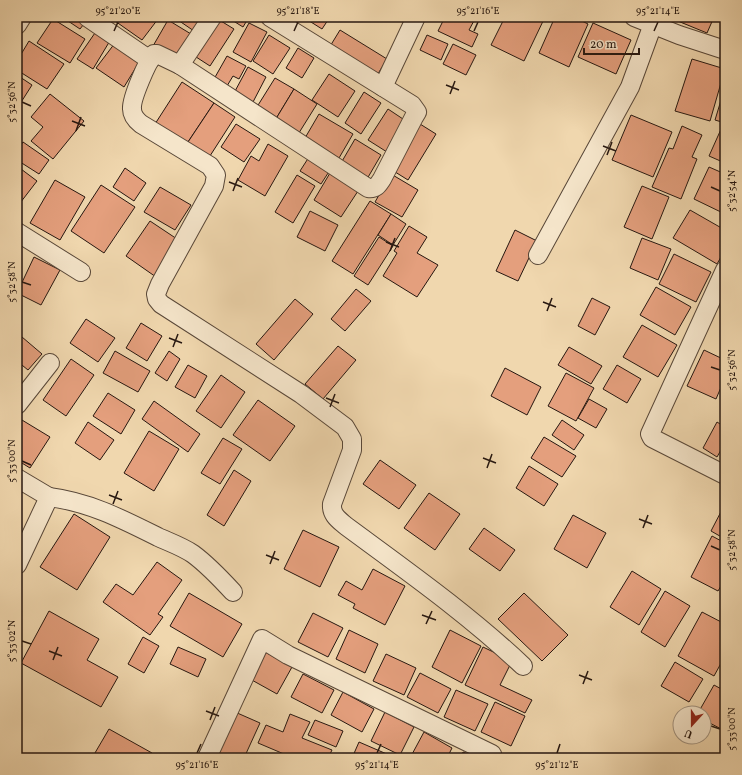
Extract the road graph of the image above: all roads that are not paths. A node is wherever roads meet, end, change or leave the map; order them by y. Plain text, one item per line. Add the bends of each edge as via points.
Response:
1 (22, 17) edge
2 (87, 17) edge
3 (212, 17) edge
4 (416, 17) edge
5 (634, 17) edge
6 (276, 18) edge
7 (653, 24) junction
8 (17, 25) edge
9 (724, 46) edge
10 (150, 60) junction
11 (180, 65) junction
12 (383, 87) junction
13 (17, 232) edge
14 (538, 255) dead end
15 (725, 270) edge
16 (81, 272) dead end
17 (50, 363) dead end
18 (17, 405) edge
19 (725, 475) edge
20 (17, 478) edge
21 (49, 497) junction
22 (17, 565) edge
23 (233, 592) dead end
24 (524, 666) dead end
25 (492, 754) dead end
26 (207, 758) edge

1 - 8 street
2 - 10 street
3 - 11 street
4 - 12 street
5 - 7 street
6 - 12 street
7 - 9 street via 679,35
7 - 14 street via 630,87
10 - 11 street via 157,54
10 - 24 street via 132,102 133,115 141,124 210,166 216,175 214,186 160,284 157,299 301,394 345,428 352,439 352,450 332,504 332,512 338,520 440,595
11 - 12 street via 372,189 382,179 416,112 412,105
13 - 16 street
15 - 19 street via 650,434 652,438
17 - 18 street
20 - 21 street
21 - 22 street
21 - 23 street via 96,508 192,554
25 - 26 street via 288,655 262,639

